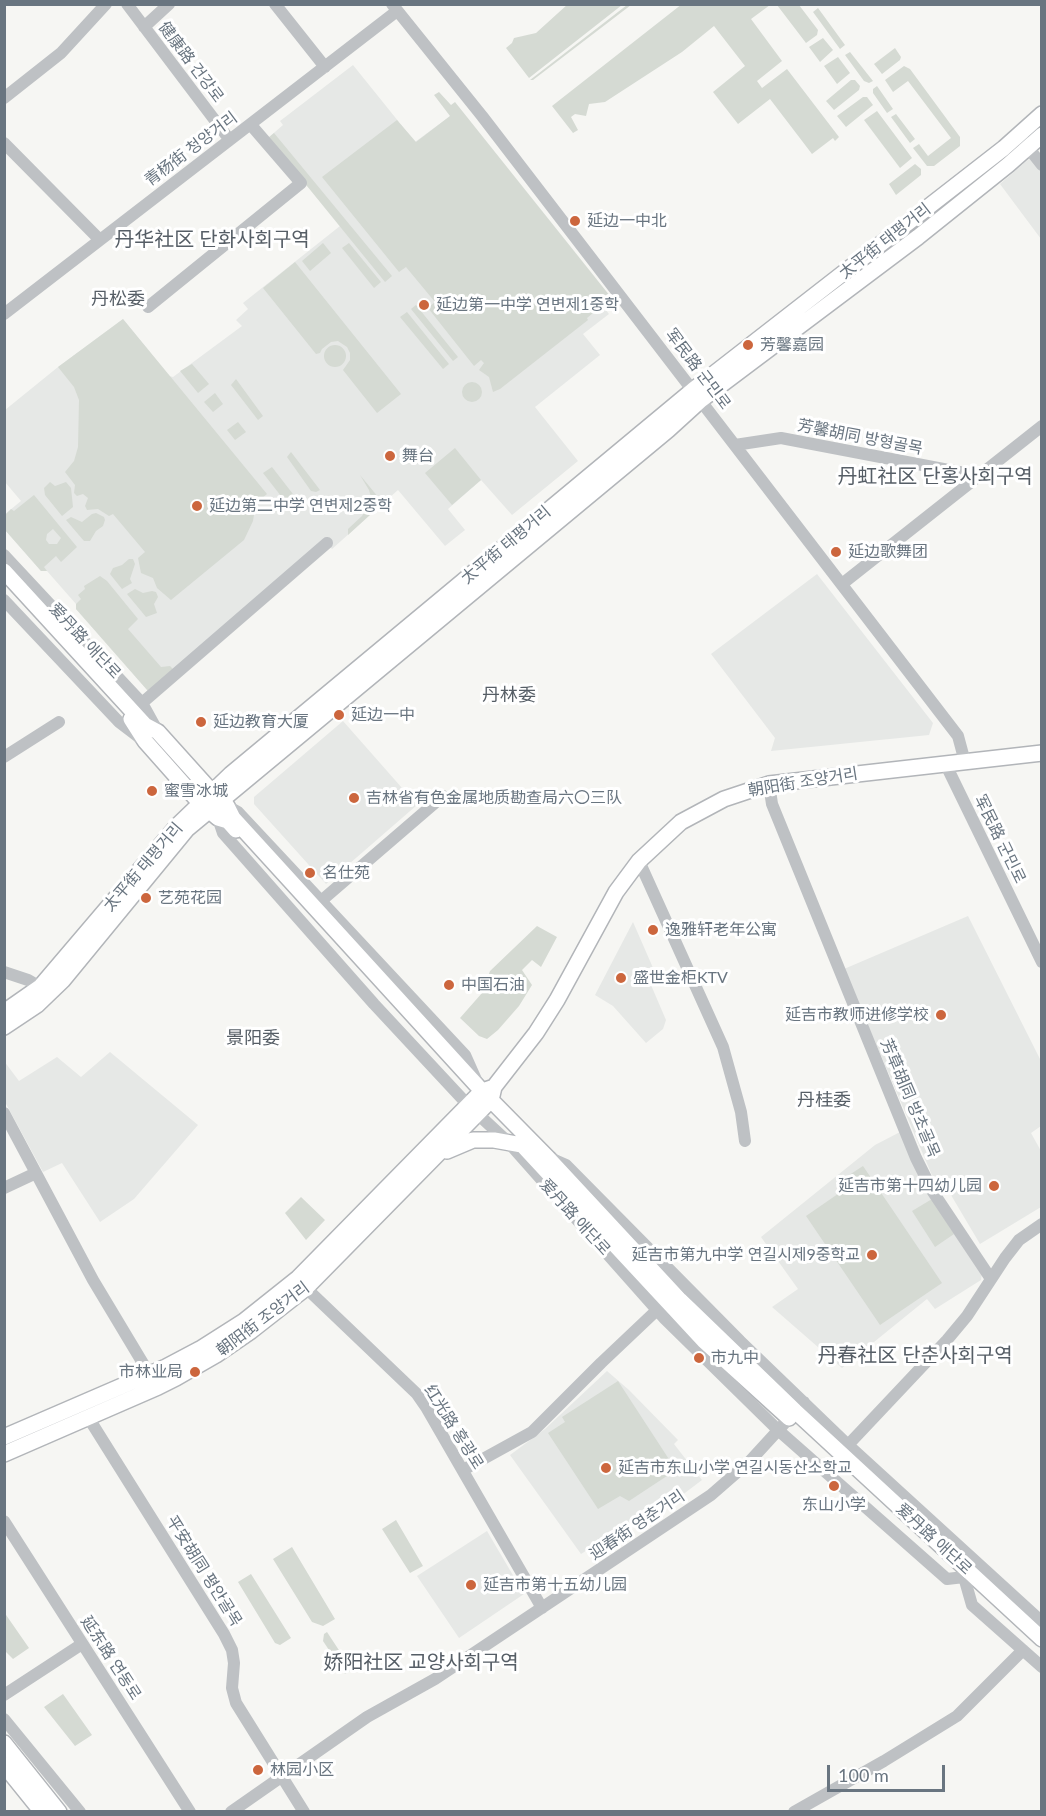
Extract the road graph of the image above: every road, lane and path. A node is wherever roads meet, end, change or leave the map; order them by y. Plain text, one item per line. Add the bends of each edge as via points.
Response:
1 (106, 4) edge
2 (127, 4) edge
3 (169, 4) edge
4 (275, 4) edge
5 (394, 8) edge
6 (144, 27) junction
7 (324, 67) junction
8 (4, 98) edge
9 (1041, 114) edge
10 (252, 125) junction
11 (1018, 135) junction
12 (1041, 135) edge
13 (230, 140) junction
14 (4, 143) edge
15 (1028, 148) junction
16 (1041, 165) edge
17 (100, 240) junction
18 (148, 307) dead end
19 (4, 314) edge
20 (697, 395) junction
21 (1041, 426) edge
22 (735, 445) junction
23 (980, 476) junction
24 (327, 543) dead end
25 (4, 555) edge
26 (4, 571) edge
27 (4, 582) edge
28 (842, 584) junction
29 (4, 600) edge
30 (142, 703) junction
31 (59, 722) dead end
32 (158, 732) junction
33 (145, 741) junction
34 (1041, 753) edge
35 (4, 757) edge
36 (964, 762) junction
37 (945, 763) junction
38 (184, 773) junction
39 (769, 784) junction
40 (443, 796) dead end
41 (215, 805) junction
42 (639, 861) junction
43 (321, 901) junction
44 (1041, 962) edge
45 (4, 972) edge
46 (40, 987) junction
47 (4, 1011) edge
48 (4, 1027) edge
49 (482, 1100) junction
50 (5, 1113) edge
51 (744, 1141) dead end
52 (516, 1144) junction
53 (436, 1156) junction
54 (36, 1173) junction
55 (4, 1188) edge
56 (1041, 1224) edge
57 (991, 1280) junction
58 (306, 1288) junction
59 (657, 1310) junction
60 (150, 1375) junction
61 (796, 1410) junction
62 (88, 1417) junction
63 (777, 1430) junction
64 (4, 1437) edge
65 (848, 1445) junction
66 (4, 1454) edge
67 (463, 1470) junction
68 (4, 1521) edge
69 (964, 1577) junction
70 (542, 1608) junction
71 (1041, 1622) edge
72 (1041, 1639) edge
73 (82, 1644) junction
74 (1041, 1648) edge
75 (1023, 1650) junction
76 (1041, 1667) edge
77 (4, 1695) edge
78 (4, 1719) edge
79 (4, 1743) edge
80 (4, 1765) edge
81 (282, 1777) junction
82 (42, 1812) edge
83 (60, 1812) edge
84 (80, 1812) edge
85 (190, 1812) edge
86 (231, 1812) edge
87 (304, 1812) edge
88 (794, 1812) edge

1 - 8 street via 61,53
2 - 6 street, 健康路 건강로
3 - 6 street
4 - 7 street
5 - 7 street, 青杨街 청양거리
5 - 20 street, 军民路 군민로
6 - 13 street, 健康路 건강로
7 - 10 street, 青杨街 청양거리
9 - 11 main road, 太平街 태평거리
10 - 13 street, 青杨街 청양거리
10 - 18 street via 300,183
11 - 15 street
11 - 20 main road, 太平街 태평거리
12 - 15 main road, 太平街 태평거리
13 - 17 street, 青杨街 청양거리
14 - 17 street
15 - 16 street
15 - 20 main road, 太平街 태평거리 via 918,237
17 - 19 street, 青杨街 청양거리
20 - 22 street, 军民路 군민로
20 - 41 main road, 太平街 태평거리 via 668,430
21 - 23 street
22 - 23 street, 芳馨胡同 방형골목 via 781,438
22 - 28 street, 军民路 군민로
23 - 28 street
24 - 30 street
25 - 30 street, 爱丹路 애단로
26 - 32 main road, 爱丹路 애단로 via 145,725
27 - 33 main road, 爱丹路 애단로 via 129,715
28 - 36 street, 军民路 군민로 via 958,736
29 - 33 street, 爱丹路 애단로 via 119,722
30 - 32 street, 爱丹路 애단로
31 - 35 street
32 - 38 main road, 爱丹路 애단로
33 - 38 main road, 爱丹路 애단로
34 - 36 main road, 朝阳街 조양거리
36 - 37 main road, 朝阳街 조양거리
37 - 39 main road, 朝阳街 조양거리
37 - 44 street, 军民路 군민로
38 - 41 main road, 爱丹路 애단로
39 - 42 main road, 朝阳街 조양거리 via 740,792 700,811 667,834
39 - 57 street, 芳草胡同 방초골목 via 772,804 916,1158 933,1192
40 - 43 street
41 - 43 street, 爱丹路 애단로 via 238,812
41 - 46 main road, 太平街 태평거리 via 177,826
41 - 48 main road, 太平街 태평거리 via 187,829 48,995
41 - 49 main road, 爱丹路 애단로 via 232,818
41 - 49 street, 爱丹路 애단로 via 223,832 374,1004
42 - 49 main road, 朝阳街 조양거리 via 605,909 542,1024
42 - 51 street via 723,1047 741,1112
43 - 49 street, 爱丹路 애단로 via 465,1055
45 - 46 street
46 - 47 main road, 太平街 태평거리
49 - 52 main road, 爱丹路 애단로
49 - 53 main road, 朝阳街 조양거리
49 - 60 main road, 朝阳街 조양거리 via 298,1278 225,1334
49 - 61 main road, 爱丹路 애단로 via 548,1158 680,1300
50 - 54 street
52 - 53 main road via 473,1140
52 - 59 street, 爱丹路 애단로
52 - 61 main road, 爱丹路 애단로 via 704,1341
53 - 58 main road, 朝阳街 조양거리
54 - 55 street
54 - 60 street
56 - 57 street via 1019,1240
57 - 65 street via 947,1340
58 - 62 main road, 朝阳街 조양거리 via 216,1355 158,1387
58 - 67 street, 红光路 홍광로 via 417,1394
59 - 63 street, 爱丹路 애단로
59 - 67 street via 532,1432
60 - 64 main road, 朝阳街 조양거리
61 - 63 street, 迎春街 영춘거리
61 - 65 street, 爱丹路 애단로
61 - 69 main road, 爱丹路 애단로 via 828,1450
61 - 72 main road, 爱丹路 애단로
62 - 66 main road, 朝阳街 조양거리
62 - 81 street, 平安胡同 평안골목 via 224,1634 232,1650 236,1703
63 - 69 street, 爱丹路 애단로 via 946,1579
63 - 70 street, 迎春街 영춘거리 via 750,1461 711,1495
65 - 71 street, 爱丹路 애단로
67 - 70 street, 红光路 홍광로
68 - 73 street, 延东路 연동로
69 - 74 main road, 爱丹路 애단로
69 - 75 street, 爱丹路 애단로 via 972,1605
70 - 81 street, 迎春街 영춘거리 via 435,1679 368,1717
73 - 77 street
73 - 85 street, 延东路 연동로
75 - 76 street, 爱丹路 애단로
75 - 88 street via 957,1716
78 - 84 street
79 - 83 main road
80 - 82 main road
81 - 86 street, 迎春街 영춘거리
81 - 87 street, 平安胡同 평안골목

